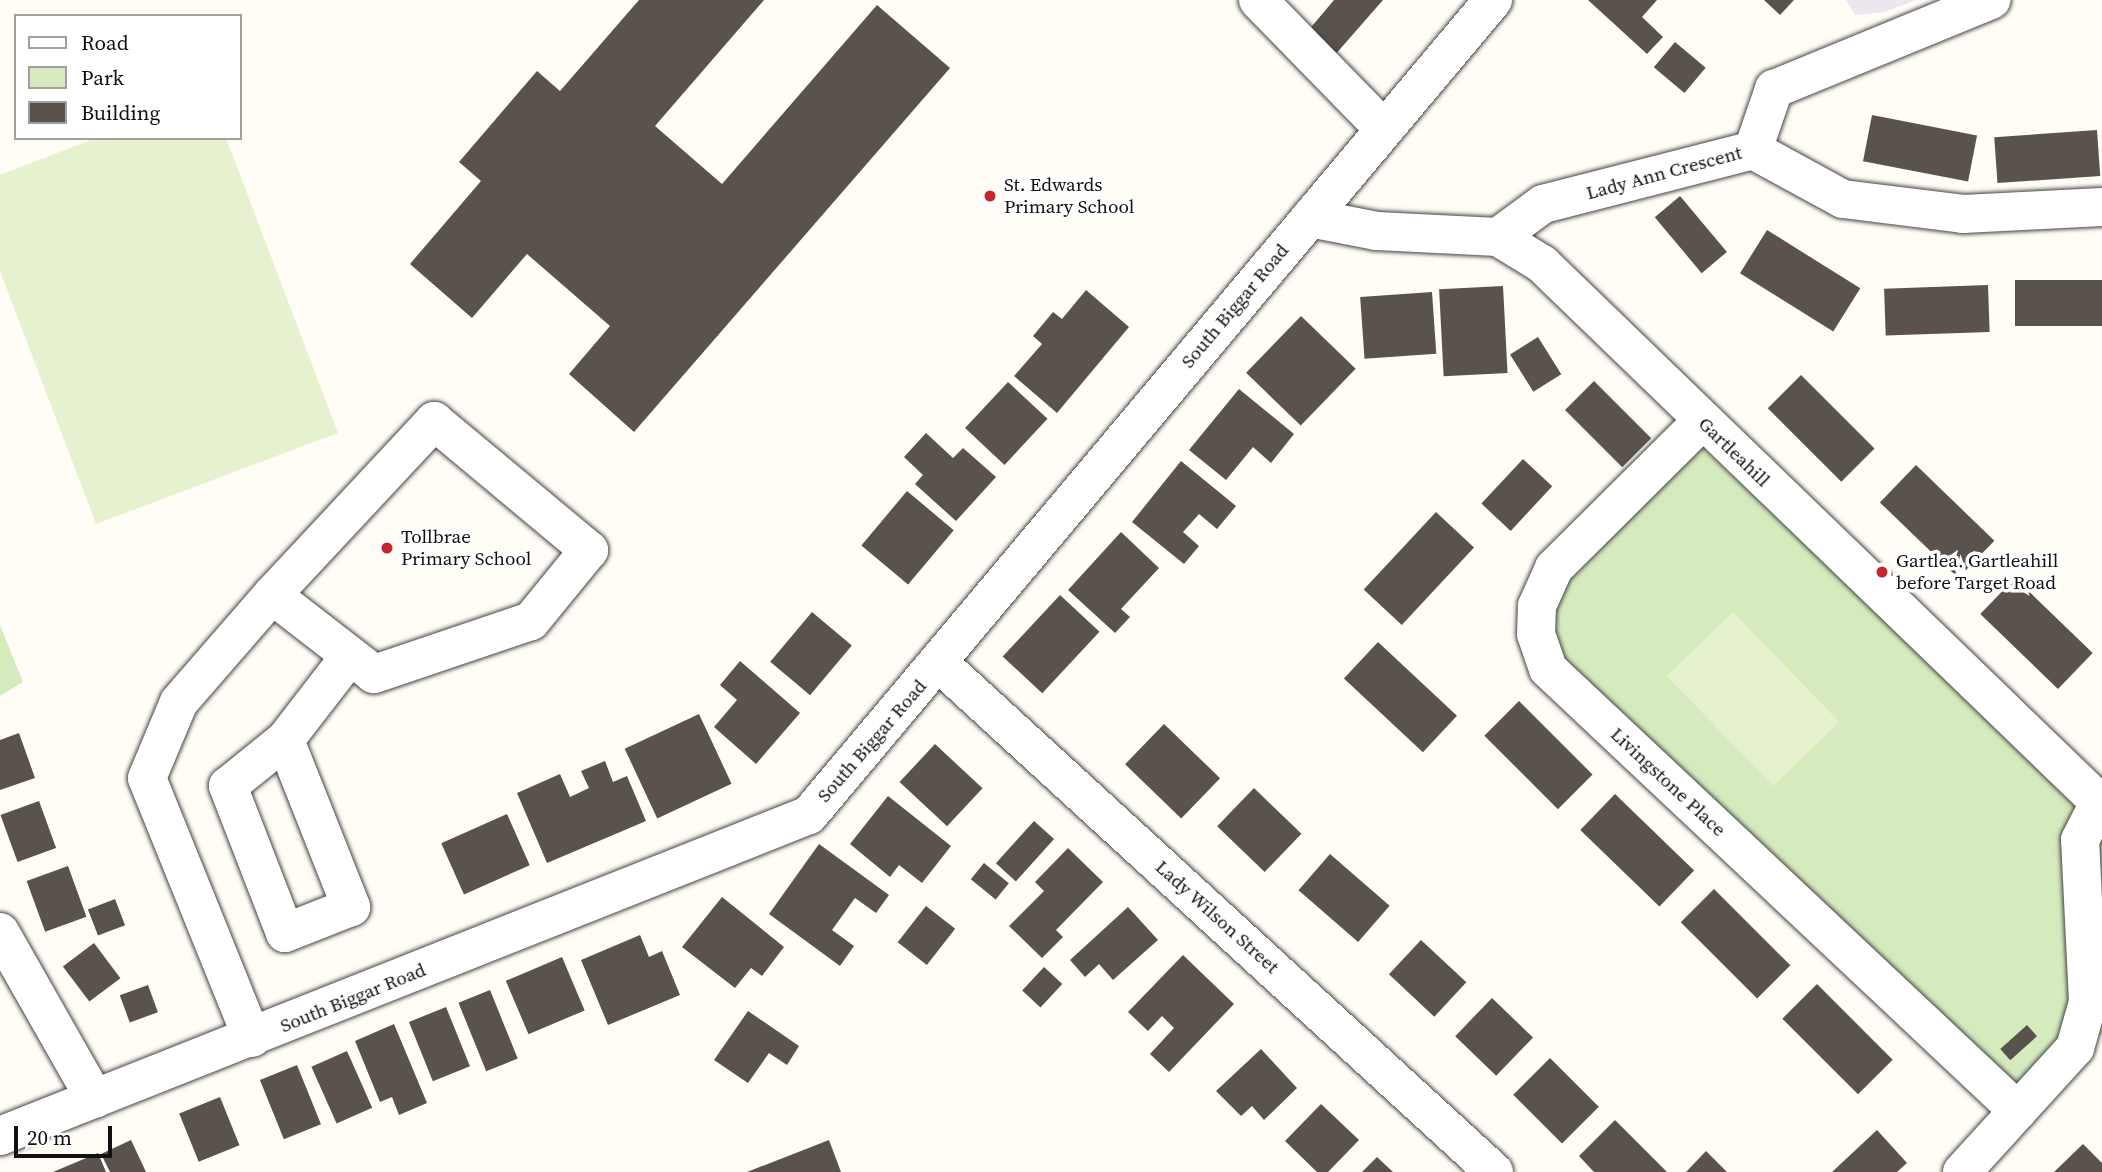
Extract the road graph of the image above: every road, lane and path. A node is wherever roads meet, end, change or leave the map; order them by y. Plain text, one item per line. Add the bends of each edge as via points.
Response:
1 (1258, 0) edge
2 (1493, 0) edge
3 (1991, 0) edge
4 (1383, 128) junction
5 (1753, 150) junction
6 (2102, 206) edge
7 (1310, 218) junction
8 (1498, 237) junction
9 (1702, 421) junction
10 (271, 595) junction
11 (350, 656) junction
12 (939, 663) junction
13 (285, 740) dead end
14 (2101, 801) edge
15 (0, 932) edge
16 (252, 1038) junction
17 (2088, 1046) edge
18 (95, 1099) junction
19 (2018, 1111) junction
20 (0, 1136) edge
21 (1971, 1169) edge
22 (1494, 1172) edge

1 - 4 street
2 - 4 street, South Biggar Road
3 - 5 street, Lady Ann Crescent via 1774,89
4 - 7 street, South Biggar Road
5 - 6 street via 1843,199 1963,214
5 - 8 street, Lady Ann Crescent via 1544,204
7 - 8 street, Gartleahill via 1377,231
7 - 12 street, South Biggar Road
8 - 9 street, Gartleahill via 1542,264
9 - 14 street, Gartleahill
9 - 19 street, Livingstone Place via 1554,568 1537,606 1536,634 1548,669
10 - 11 street
10 - 11 street via 434,421 589,550 531,621 373,674
10 - 16 street via 179,702 146,778
11 - 13 street
12 - 16 street, South Biggar Road via 809,814
12 - 22 street, Lady Wilson Street
14 - 17 street via 2080,840
15 - 18 street
16 - 18 street, South Biggar Road
17 - 19 street
18 - 20 street, South Biggar Road
19 - 21 street

